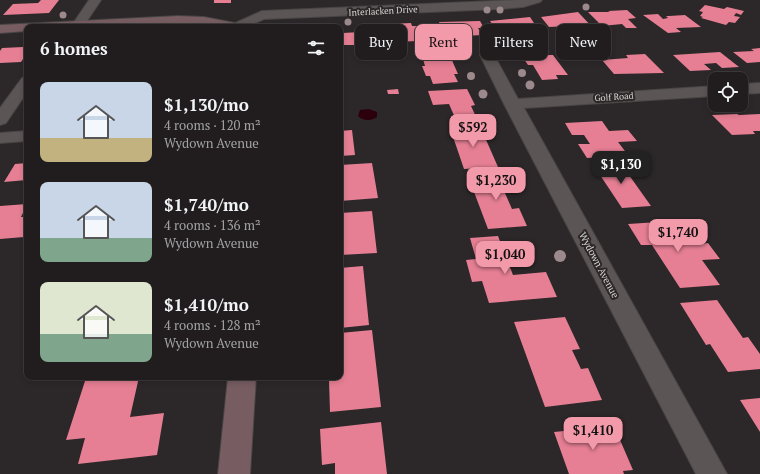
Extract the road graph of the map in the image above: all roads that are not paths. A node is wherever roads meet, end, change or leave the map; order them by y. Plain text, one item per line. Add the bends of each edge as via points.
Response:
1 (95, 0) edge
2 (276, 0) edge
3 (536, 0) edge
4 (277, 15) junction
5 (79, 24) edge
6 (98, 24) edge
7 (220, 24) edge
8 (242, 24) edge
9 (267, 24) edge
10 (24, 27) edge
11 (0, 28) edge
12 (489, 60) edge
13 (24, 85) edge
14 (760, 88) edge
15 (748, 89) edge
16 (708, 91) edge
17 (512, 104) junction
18 (0, 120) edge
19 (24, 136) edge
20 (0, 138) edge
21 (242, 380) edge
22 (234, 474) edge
23 (712, 474) edge

1 - 5 street
2 - 4 street
3 - 4 street, Interlacken Drive via 523,4
4 - 8 street, Interlacken Drive via 262,15
4 - 9 street via 278,19
6 - 7 street via 178,20
10 - 11 street
12 - 17 street, Wydown Avenue
13 - 18 street
14 - 15 street
16 - 17 street, Golf Road
17 - 23 street, Wydown Avenue
19 - 20 street
21 - 22 street

